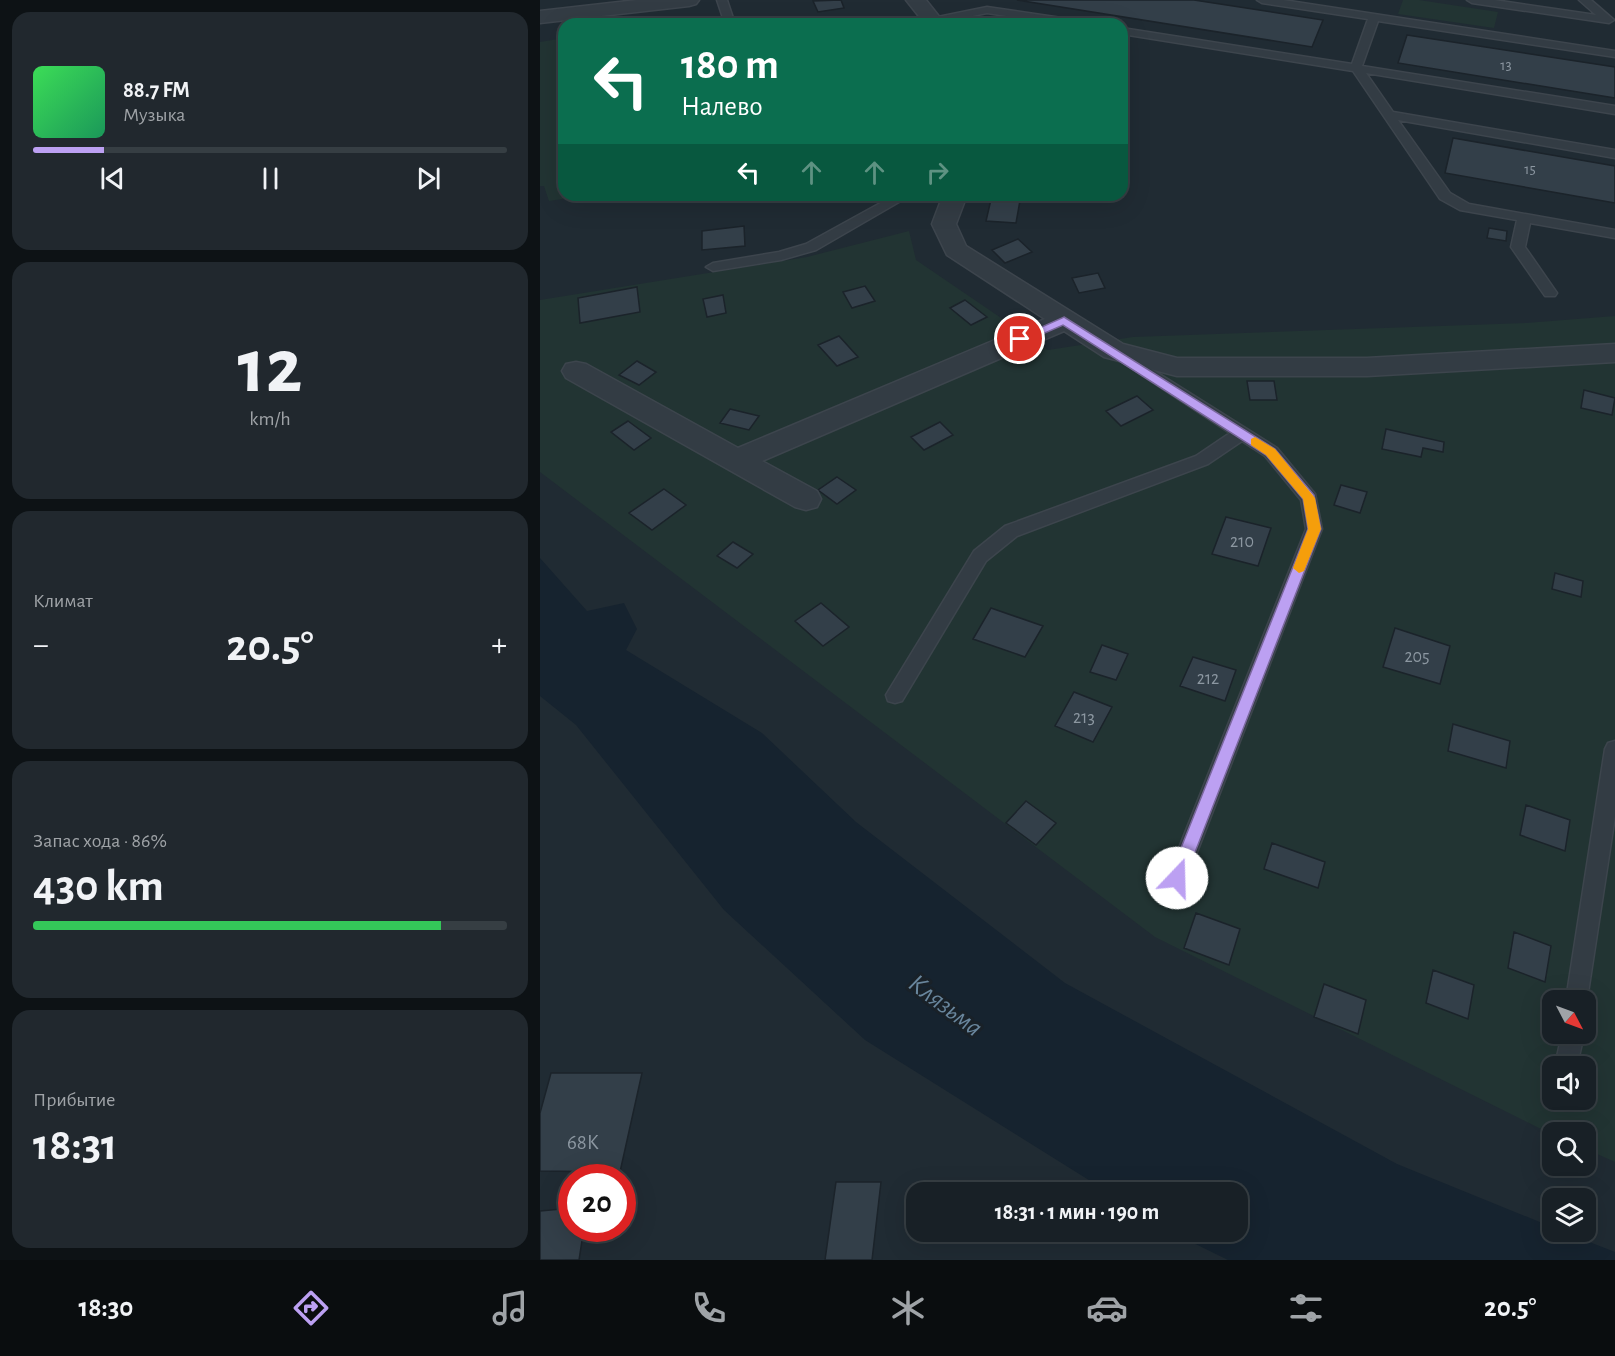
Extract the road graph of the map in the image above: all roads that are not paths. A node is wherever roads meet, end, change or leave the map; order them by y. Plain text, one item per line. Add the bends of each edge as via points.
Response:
1 (689, 0) edge
2 (722, 0) edge
3 (916, 0) edge
4 (969, 0) edge
5 (1262, 0) edge
6 (1472, 0) edge
7 (1584, 0) edge
8 (959, 15) junction
9 (540, 16) edge
10 (1374, 17) junction
11 (728, 18) edge
12 (930, 18) edge
13 (950, 18) edge
14 (1044, 18) edge
15 (1612, 23) edge
16 (1128, 31) edge
17 (1615, 54) edge
18 (1356, 68) junction
19 (1615, 110) edge
20 (1389, 115) junction
21 (1615, 154) edge
22 (894, 201) edge
23 (953, 201) edge
24 (1524, 217) junction
25 (1615, 234) edge
26 (713, 267) dead end
27 (1550, 294) dead end
28 (1064, 321) junction
29 (1114, 351) junction
30 (1615, 353) edge
31 (576, 371) dead end
32 (1242, 433) junction
33 (737, 460) junction
34 (806, 499) dead end
35 (895, 695) dead end
36 (1615, 749) edge
37 (1177, 878) dead end
38 (1579, 990) edge

1 - 9 street
2 - 11 lane
3 - 12 street
4 - 8 lane
5 - 10 lane
6 - 15 lane
7 - 15 lane
8 - 13 lane
8 - 14 lane via 987,10
10 - 17 lane
10 - 18 lane
16 - 18 lane
18 - 19 lane
18 - 20 lane
20 - 21 lane
20 - 24 lane via 1445,196 1465,207
22 - 26 lane via 811,247
23 - 28 street via 944,224 956,250
24 - 25 lane
24 - 27 lane via 1518,247
28 - 29 street
28 - 33 street
29 - 30 street via 1177,367 1367,367
29 - 32 lane
31 - 33 street
32 - 35 lane via 1202,460 1011,531 980,556
32 - 37 lane via 1271,452 1309,498 1314,529
33 - 34 street
36 - 38 lane

